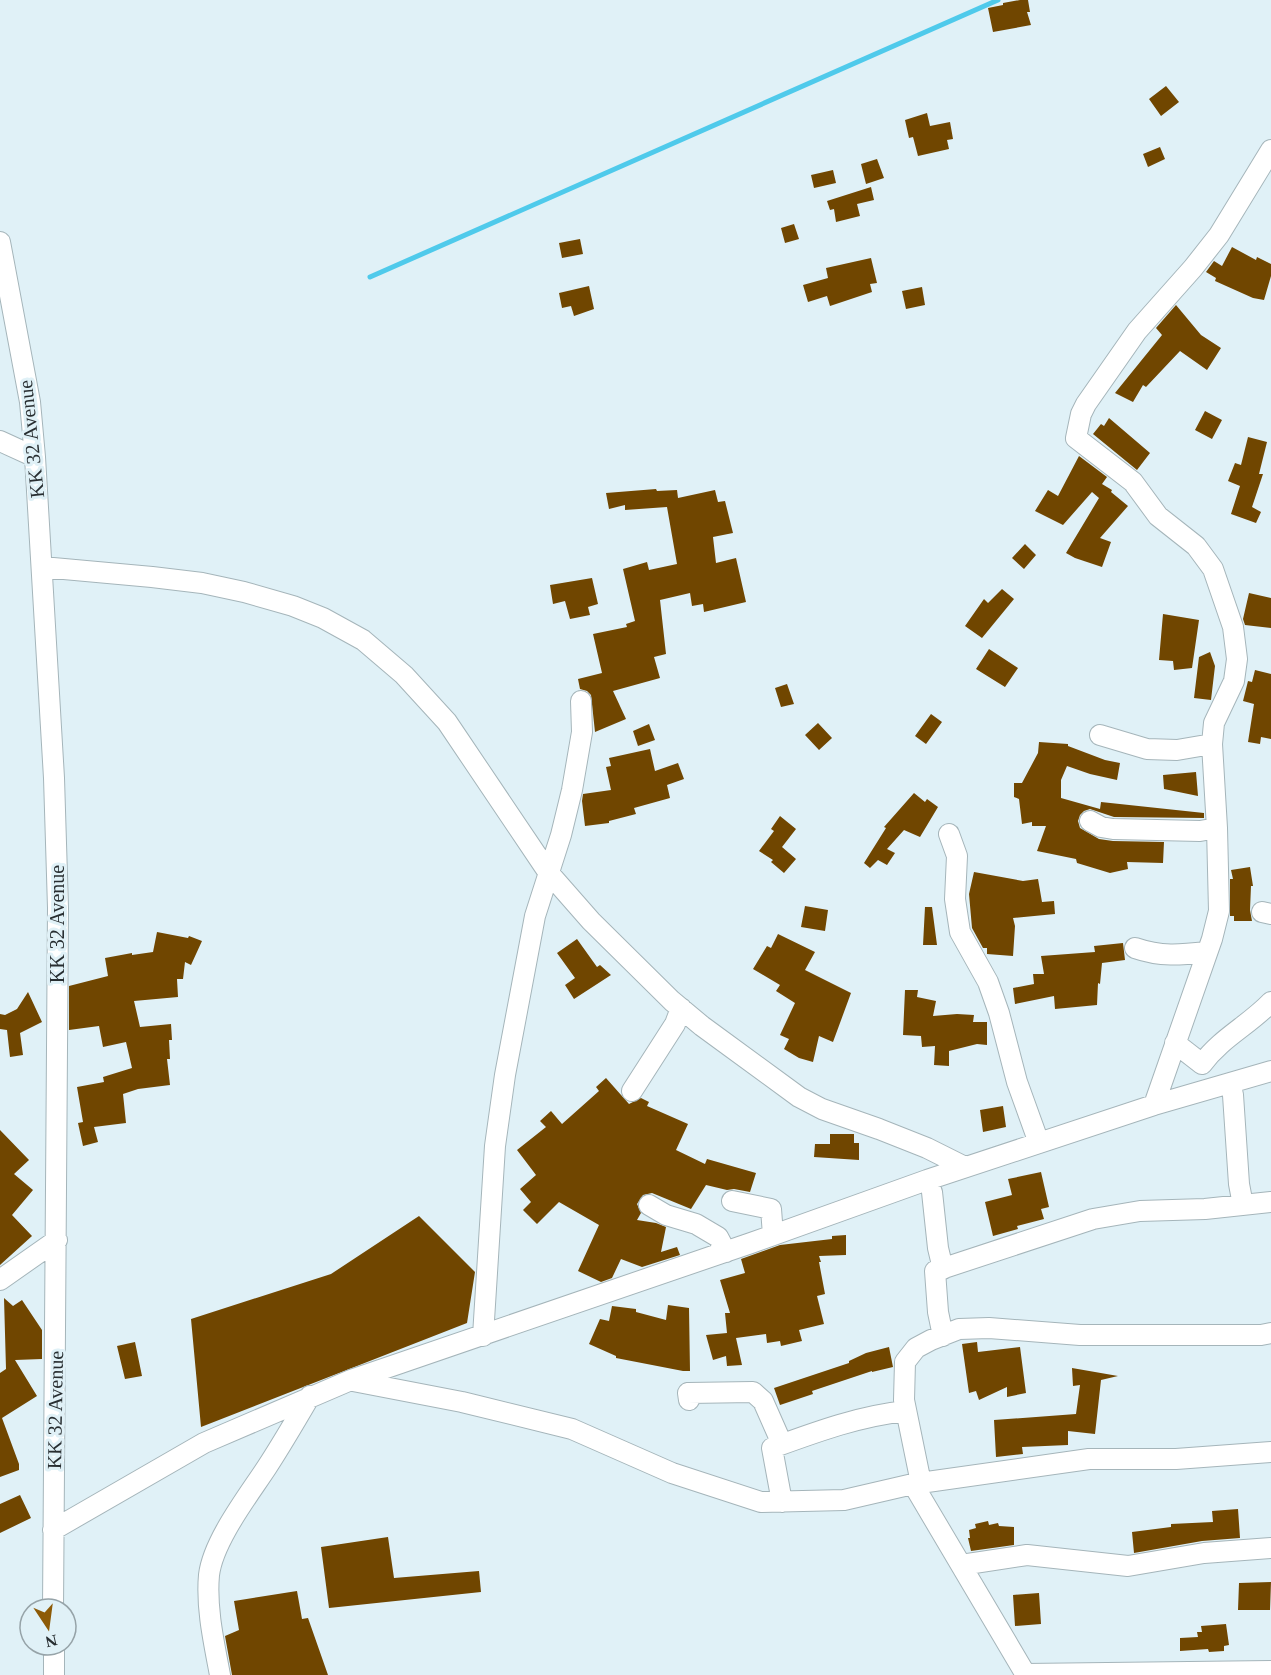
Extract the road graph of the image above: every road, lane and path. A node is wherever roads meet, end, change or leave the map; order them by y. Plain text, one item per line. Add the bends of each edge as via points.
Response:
1 (1271, 150) edge
2 (0, 243) edge
3 (0, 441) edge
4 (35, 457) junction
5 (42, 567) junction
6 (581, 701) dead end
7 (1100, 735) dead end
8 (1212, 744) junction
9 (1090, 821) dead end
10 (1217, 828) junction
11 (949, 834) dead end
12 (548, 872) junction
13 (1135, 948) dead end
14 (1208, 952) junction
15 (1271, 1002) edge
16 (681, 1008) junction
17 (1175, 1043) junction
18 (1271, 1071) edge
19 (1230, 1083) junction
20 (632, 1091) dead end
21 (1154, 1105) junction
22 (1039, 1143) junction
23 (965, 1167) junction
24 (932, 1192) dead end
25 (732, 1201) dead end
26 (1271, 1202) edge
27 (649, 1205) dead end
28 (1243, 1205) junction
29 (774, 1235) junction
30 (57, 1240) junction
31 (726, 1252) junction
32 (943, 1269) junction
33 (0, 1280) edge
34 (1271, 1333) edge
35 (483, 1336) junction
36 (943, 1336) junction
37 (351, 1380) junction
38 (310, 1396) junction
39 (689, 1400) dead end
40 (906, 1411) junction
41 (782, 1444) junction
42 (1271, 1452) edge
43 (917, 1484) junction
44 (782, 1502) junction
45 (53, 1530) junction
46 (1271, 1548) edge
47 (961, 1565) junction
48 (53, 1597) edge
49 (54, 1657) edge
50 (1271, 1671) edge
51 (54, 1675) edge
52 (220, 1675) edge
53 (1025, 1675) edge

1 - 8 street via 1219,236 1137,331 1086,404 1076,438 1133,482 1158,516 1196,546 1213,569 1233,627 1237,659 1234,681 1214,723
2 - 4 street, KK 32 Avenue via 30,402
3 - 4 street
4 - 5 street, KK 32 Avenue
5 - 12 street via 152,577 244,592 323,618 363,640 404,675 447,722
5 - 30 street, KK 32 Avenue via 57,832
6 - 12 street via 582,732 574,780
7 - 8 street via 1147,749 1177,750
8 - 10 street
9 - 10 street via 1113,829
10 - 14 street via 1219,911
11 - 22 street via 957,856 955,899 960,932 988,982
12 - 16 street via 591,921
12 - 35 street via 535,916 495,1146
13 - 14 street via 1153,954
14 - 17 street
15 - 17 street via 1233,1032 1202,1064
16 - 20 street
16 - 23 street via 814,1105 927,1148
17 - 21 street
18 - 19 street
19 - 21 street
19 - 28 street
21 - 22 street
22 - 23 street
23 - 29 street
24 - 32 street
25 - 29 street via 771,1209
26 - 28 street
27 - 31 street via 718,1237
28 - 32 street via 1140,1211 1093,1219
29 - 31 street
30 - 33 street
30 - 45 street, KK 32 Avenue
31 - 35 street
32 - 36 street via 935,1272
34 - 36 street via 1080,1335 989,1328 959,1329
35 - 37 street
36 - 40 street via 916,1348 905,1362
37 - 38 street
37 - 44 street via 572,1429 672,1473 760,1502
38 - 45 street via 204,1443
38 - 52 street via 237,1513 212,1563 210,1617
39 - 41 street via 688,1394 753,1392 763,1401
40 - 41 street via 836,1425
40 - 43 street
41 - 44 street via 772,1448
42 - 43 street via 1176,1459 1089,1459
43 - 44 street via 844,1500
43 - 47 street
45 - 48 street, KK 32 Avenue
46 - 47 street via 1204,1553 1128,1566 1027,1555
47 - 53 street
49 - 51 street
50 - 53 street

